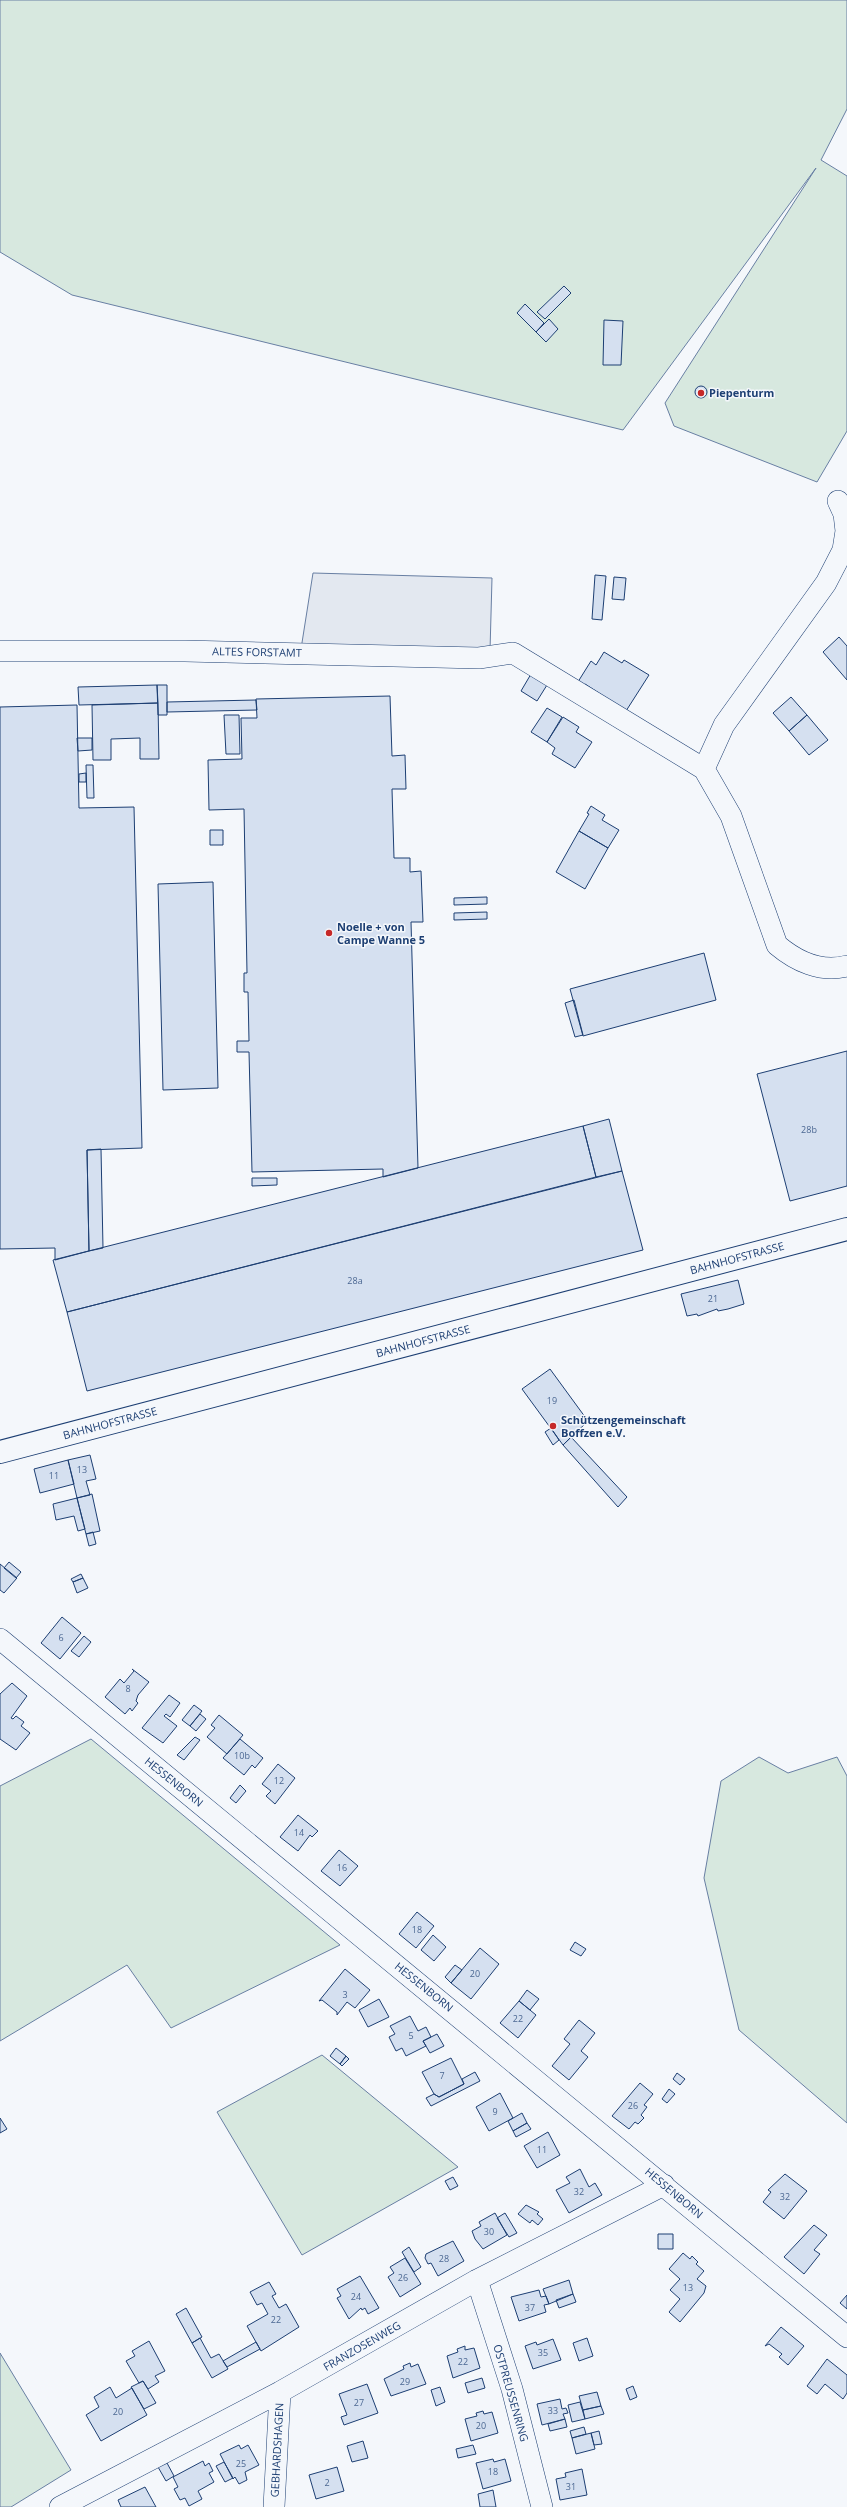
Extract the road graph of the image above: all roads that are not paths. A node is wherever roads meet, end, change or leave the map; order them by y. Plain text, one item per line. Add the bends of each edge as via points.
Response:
1 (838, 501) dead end
2 (0, 652) edge
3 (704, 769) junction
4 (847, 966) edge
5 (847, 1229) edge
6 (0, 1452) edge
7 (0, 1639) edge
8 (664, 2185) junction
9 (478, 2280) junction
10 (847, 2337) edge
11 (280, 2392) junction
12 (60, 2507) edge
13 (274, 2507) edge
14 (542, 2507) edge

1 - 3 street via 844,514 846,531 843,550 826,583 724,725
2 - 3 street, ALTES FORSTAMT via 169,650 479,658 513,653
3 - 4 street via 731,816 777,945 792,958 808,965 838,969
5 - 6 main road, BAHNHOFSTRASSE
7 - 8 street, HESSENBORN
8 - 9 street, FRANZOSENWEG
8 - 10 street, HESSENBORN
9 - 11 street, FRANZOSENWEG
9 - 14 street, OSTPREUSSENRING via 512,2390
11 - 12 street, FRANZOSENWEG
11 - 13 street, GEBHARDSHAGEN

